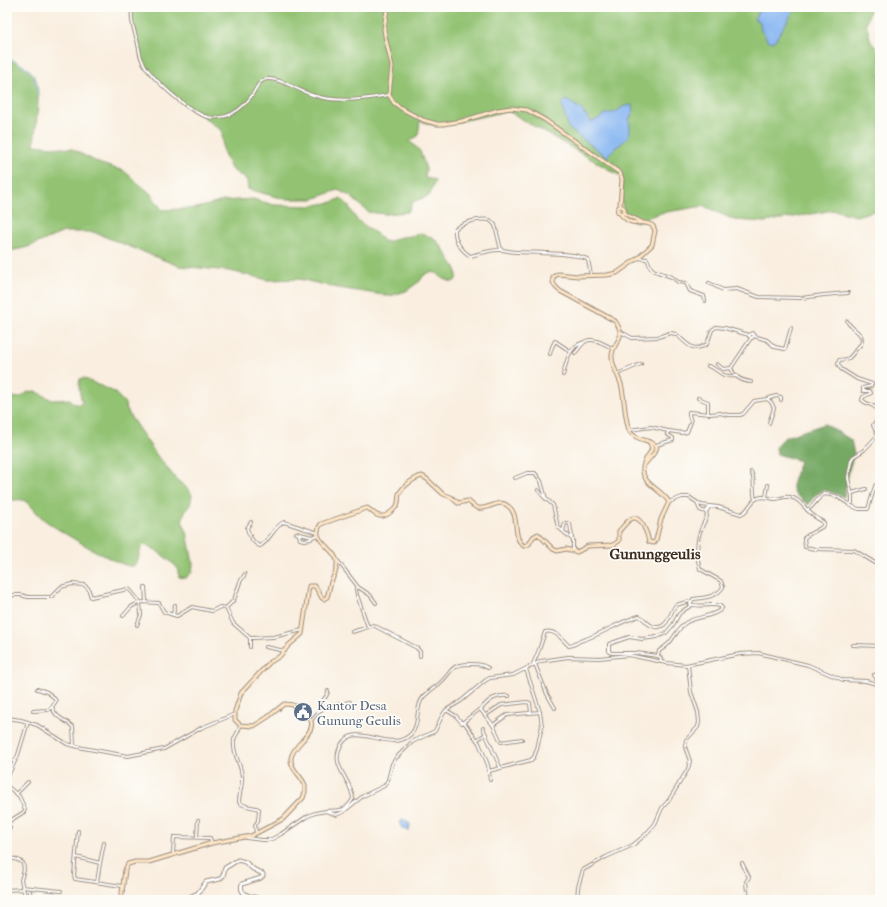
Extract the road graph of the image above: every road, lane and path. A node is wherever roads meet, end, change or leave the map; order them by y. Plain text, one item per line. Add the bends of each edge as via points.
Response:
1 (132, 7) edge
2 (388, 7) edge
3 (389, 95) junction
4 (620, 206) junction
5 (619, 212) junction
6 (623, 212) junction
7 (642, 222) junction
8 (501, 250) junction
9 (638, 258) junction
10 (591, 275) junction
11 (709, 283) dead end
12 (848, 293) dead end
13 (706, 301) dead end
14 (847, 321) dead end
15 (791, 328) dead end
16 (621, 332) junction
17 (750, 336) junction
18 (586, 342) junction
19 (614, 349) junction
20 (570, 351) junction
21 (575, 353) dead end
22 (550, 354) dead end
23 (641, 364) dead end
24 (717, 364) dead end
25 (708, 366) dead end
26 (731, 368) junction
27 (617, 374) junction
28 (563, 375) dead end
29 (737, 376) junction
30 (751, 382) dead end
31 (698, 398) dead end
32 (767, 400) junction
33 (781, 400) dead end
34 (879, 413) edge
35 (708, 414) junction
36 (880, 420) edge
37 (769, 423) dead end
38 (630, 430) junction
39 (669, 431) junction
40 (650, 443) junction
41 (656, 445) junction
42 (643, 465) junction
43 (751, 472) dead end
44 (515, 478) dead end
45 (880, 481) edge
46 (768, 485) dead end
47 (866, 489) dead end
48 (538, 490) dead end
49 (852, 493) junction
50 (766, 497) junction
51 (546, 498) junction
52 (755, 500) junction
53 (669, 502) junction
54 (697, 504) junction
55 (849, 504) junction
56 (710, 506) junction
57 (807, 510) junction
58 (706, 512) junction
59 (251, 522) dead end
60 (563, 531) junction
61 (296, 533) dead end
62 (300, 534) junction
63 (318, 534) junction
64 (307, 536) junction
65 (312, 537) junction
66 (572, 538) junction
67 (304, 540) junction
68 (573, 551) junction
69 (337, 560) junction
70 (880, 566) edge
71 (245, 574) dead end
72 (145, 587) dead end
73 (358, 587) junction
74 (7, 600) edge
75 (691, 601) junction
76 (140, 602) junction
77 (146, 602) junction
78 (376, 602) dead end
79 (175, 605) dead end
80 (692, 605) junction
81 (226, 608) junction
82 (173, 615) junction
83 (123, 616) dead end
84 (137, 625) dead end
85 (368, 627) junction
86 (303, 630) junction
87 (352, 632) dead end
88 (250, 638) junction
89 (853, 645) dead end
90 (880, 646) edge
91 (250, 647) dead end
92 (266, 647) dead end
93 (284, 651) junction
94 (420, 656) dead end
95 (658, 656) junction
96 (660, 662) junction
97 (534, 665) junction
98 (688, 665) junction
99 (488, 668) dead end
100 (526, 669) junction
101 (880, 674) edge
102 (876, 684) junction
103 (880, 685) edge
104 (37, 689) dead end
105 (328, 691) dead end
106 (509, 696) dead end
107 (350, 702) dead end
108 (52, 707) junction
109 (555, 708) dead end
110 (480, 709) junction
111 (446, 710) junction
112 (33, 711) dead end
113 (318, 712) junction
114 (540, 712) junction
115 (531, 713) junction
116 (235, 714) junction
117 (486, 716) junction
118 (7, 718) edge
119 (311, 720) junction
120 (28, 722) junction
121 (464, 722) junction
122 (240, 725) junction
123 (493, 725) junction
124 (483, 728) dead end
125 (486, 734) junction
126 (478, 739) junction
127 (522, 739) dead end
128 (74, 745) junction
129 (7, 759) edge
130 (14, 761) junction
131 (500, 767) junction
132 (8, 770) edge
133 (489, 771) junction
134 (7, 778) edge
135 (490, 780) dead end
136 (28, 782) dead end
137 (7, 786) edge
138 (17, 793) junction
139 (323, 811) junction
140 (198, 820) dead end
141 (7, 821) edge
142 (78, 831) dead end
143 (256, 833) junction
144 (7, 834) edge
145 (197, 837) junction
146 (247, 838) junction
147 (104, 843) dead end
148 (212, 843) junction
149 (173, 854) junction
150 (7, 857) edge
151 (76, 857) junction
152 (100, 863) junction
153 (742, 863) dead end
154 (97, 882) junction
155 (122, 886) junction
156 (23, 888) junction
157 (7, 890) edge
158 (30, 891) dead end
159 (61, 891) dead end
160 (26, 900) edge
161 (33, 900) edge
162 (121, 900) edge
163 (183, 900) edge
164 (263, 900) edge
165 (577, 900) edge
166 (748, 900) edge

1 - 3 street via 132,29 142,60 149,72 187,107 207,117 234,113 251,97 262,80 267,79 328,99 354,100
2 - 3 main road via 384,29 392,66
3 - 4 main road via 394,103 412,115 437,124 505,109 518,109 535,114 620,173
4 - 5 main road
4 - 6 main road via 624,208
5 - 6 main road
5 - 7 main road via 630,222
6 - 7 main road
7 - 9 main road via 652,225 654,240
8 - 8 street via 470,256 457,243 455,229 462,224 490,220 495,225
8 - 10 street via 585,258
9 - 10 main road via 614,274
9 - 13 street via 647,259 655,271 686,283 690,291 704,296
10 - 16 main road via 558,274 553,278 553,283 560,291 615,321
11 - 12 street via 723,290 737,288 759,297 801,298
14 - 34 street via 860,334 862,341 849,359 838,361 838,366 857,379 871,383 871,386 863,388 863,391 871,393 862,400 874,406
15 - 17 street via 785,349 775,347 767,340
16 - 17 street via 632,338 676,334 693,348 707,344 712,330 716,327
16 - 19 main road via 620,340
17 - 26 street
18 - 19 street via 598,342
18 - 20 street
18 - 21 street
19 - 27 main road via 612,354
20 - 22 street via 556,341
20 - 28 street
23 - 27 street
24 - 26 street via 723,369
25 - 29 street via 723,376
26 - 29 street
27 - 38 main road
29 - 30 street
31 - 35 street via 708,402
32 - 33 street via 776,396 781,397
32 - 35 street via 753,402 740,415
32 - 37 street via 774,408
34 - 36 street
35 - 39 street via 690,412 691,422 687,432
36 - 49 street via 873,425 877,436 851,462 848,478
38 - 39 street via 651,428
38 - 40 main road
39 - 41 street via 667,434 674,440
40 - 41 main road
40 - 42 main road via 652,449
41 - 42 main road via 655,452
42 - 53 main road via 647,482
43 - 52 street
44 - 51 street via 535,473 541,481
45 - 55 street via 875,486 868,509 859,509
46 - 50 street
47 - 49 street
48 - 51 street
49 - 55 street via 852,503
50 - 52 street
50 - 57 street via 793,498
51 - 60 street via 553,504 557,526
52 - 56 street via 746,512 741,514
53 - 54 street via 686,497 692,498
53 - 68 main road via 654,543 650,542 638,519 632,518 619,531 619,541 616,545 588,546 578,552
54 - 56 street
54 - 58 street via 700,510
55 - 57 street via 836,496 825,494
56 - 58 street
57 - 70 street via 824,524 804,538 805,547 854,550
58 - 75 street via 707,516 698,540 700,569 721,581 723,587 715,594
59 - 63 street via 246,528 247,531 260,546 265,544 269,536 284,522
60 - 66 street
60 - 66 street via 565,523 568,522
61 - 62 street
62 - 64 street
62 - 67 street via 300,539
63 - 65 street
63 - 68 main road via 319,526 326,521 367,508 376,515 386,515 397,506 403,488 422,476 458,503 468,501 480,508 500,503 508,506 513,513 518,539 523,545 529,544 534,535 538,534 556,550
63 - 69 main road
64 - 65 street
64 - 67 street
65 - 67 street
66 - 68 street
69 - 73 street
69 - 86 main road via 336,572 326,598 322,598 315,586 308,588
71 - 81 street via 234,600
72 - 77 street
73 - 78 street via 370,594
73 - 85 street via 357,595
74 - 76 street via 14,595 50,597 61,587 76,584 87,586 91,597 128,589
75 - 80 street
75 - 97 street via 676,605 665,625 652,626 639,616 625,620 572,646 554,632 545,632
76 - 77 street
76 - 83 street
76 - 84 street via 141,615
77 - 82 street via 159,603 164,612
79 - 82 street
80 - 95 street via 717,605 722,608 716,613 685,623 659,651
80 - 95 street via 680,614 666,633 642,639 628,637 609,644 608,649 608,652 612,653
81 - 82 street via 212,611 192,607 179,615
81 - 88 street via 233,623
85 - 87 street
85 - 94 street via 373,626 417,648
86 - 88 street via 273,637
86 - 93 main road via 302,635
88 - 91 street
89 - 90 street
92 - 93 street
93 - 116 main road via 241,693
95 - 96 street via 661,658
96 - 97 street via 626,655 599,658 568,657 541,661
96 - 98 street
97 - 100 street
97 - 109 street
98 - 102 street via 740,654 758,653 801,663 843,680
98 - 165 street via 691,692 699,722 698,727 686,740 689,767 662,808 655,824 644,836 633,846 583,870
99 - 139 street via 479,664 459,664 454,667 441,683 421,699 415,729 404,740 391,742 362,735 346,739 339,748 337,760 350,787 352,799 340,811
100 - 111 street via 510,676 488,679
100 - 114 street
101 - 102 street via 874,676 878,681
102 - 103 street
104 - 108 street via 52,695 56,701
105 - 113 street
106 - 110 street via 495,697
107 - 113 street
108 - 112 street via 48,710
108 - 128 street via 55,714 73,727
110 - 117 street
110 - 121 street
111 - 121 street via 456,716 461,723
111 - 139 street via 435,732 412,742 395,759 384,786 363,796 341,814
113 - 119 street
114 - 115 street
114 - 131 street via 542,728 534,758
115 - 117 street via 530,703 527,702 501,705
115 - 123 street via 507,715
116 - 122 main road via 236,722
116 - 128 street via 202,728 166,748 135,755 122,755
117 - 123 street
118 - 120 street
119 - 122 main road via 303,710 286,703 258,724
119 - 143 main road via 310,730 291,758 293,768 305,785 304,796 281,820
120 - 128 street via 67,744
120 - 130 street
121 - 126 street
122 - 143 street via 234,747 242,775 239,802 259,809
123 - 127 street via 501,742
124 - 125 street
125 - 126 street
125 - 131 street
126 - 133 street
129 - 130 street
130 - 132 street
131 - 133 street
132 - 134 street
133 - 135 street
136 - 138 street
137 - 138 street
138 - 141 street via 26,810
139 - 146 street via 306,817 270,840
140 - 145 street
141 - 144 street via 10,828
142 - 151 street
143 - 146 main road
145 - 148 street via 210,838
145 - 149 street via 174,837
146 - 148 main road
147 - 152 street
148 - 149 main road
149 - 155 main road via 149,862 128,864
150 - 156 street via 23,864
151 - 152 street
151 - 154 street via 75,880
152 - 154 street
153 - 166 street via 748,877
154 - 155 street
155 - 162 main road
156 - 157 street
156 - 159 street
156 - 160 street
158 - 161 street
163 - 164 street via 198,893 206,882 220,879 225,868 238,860 263,874 262,878 242,884 241,887 246,895

